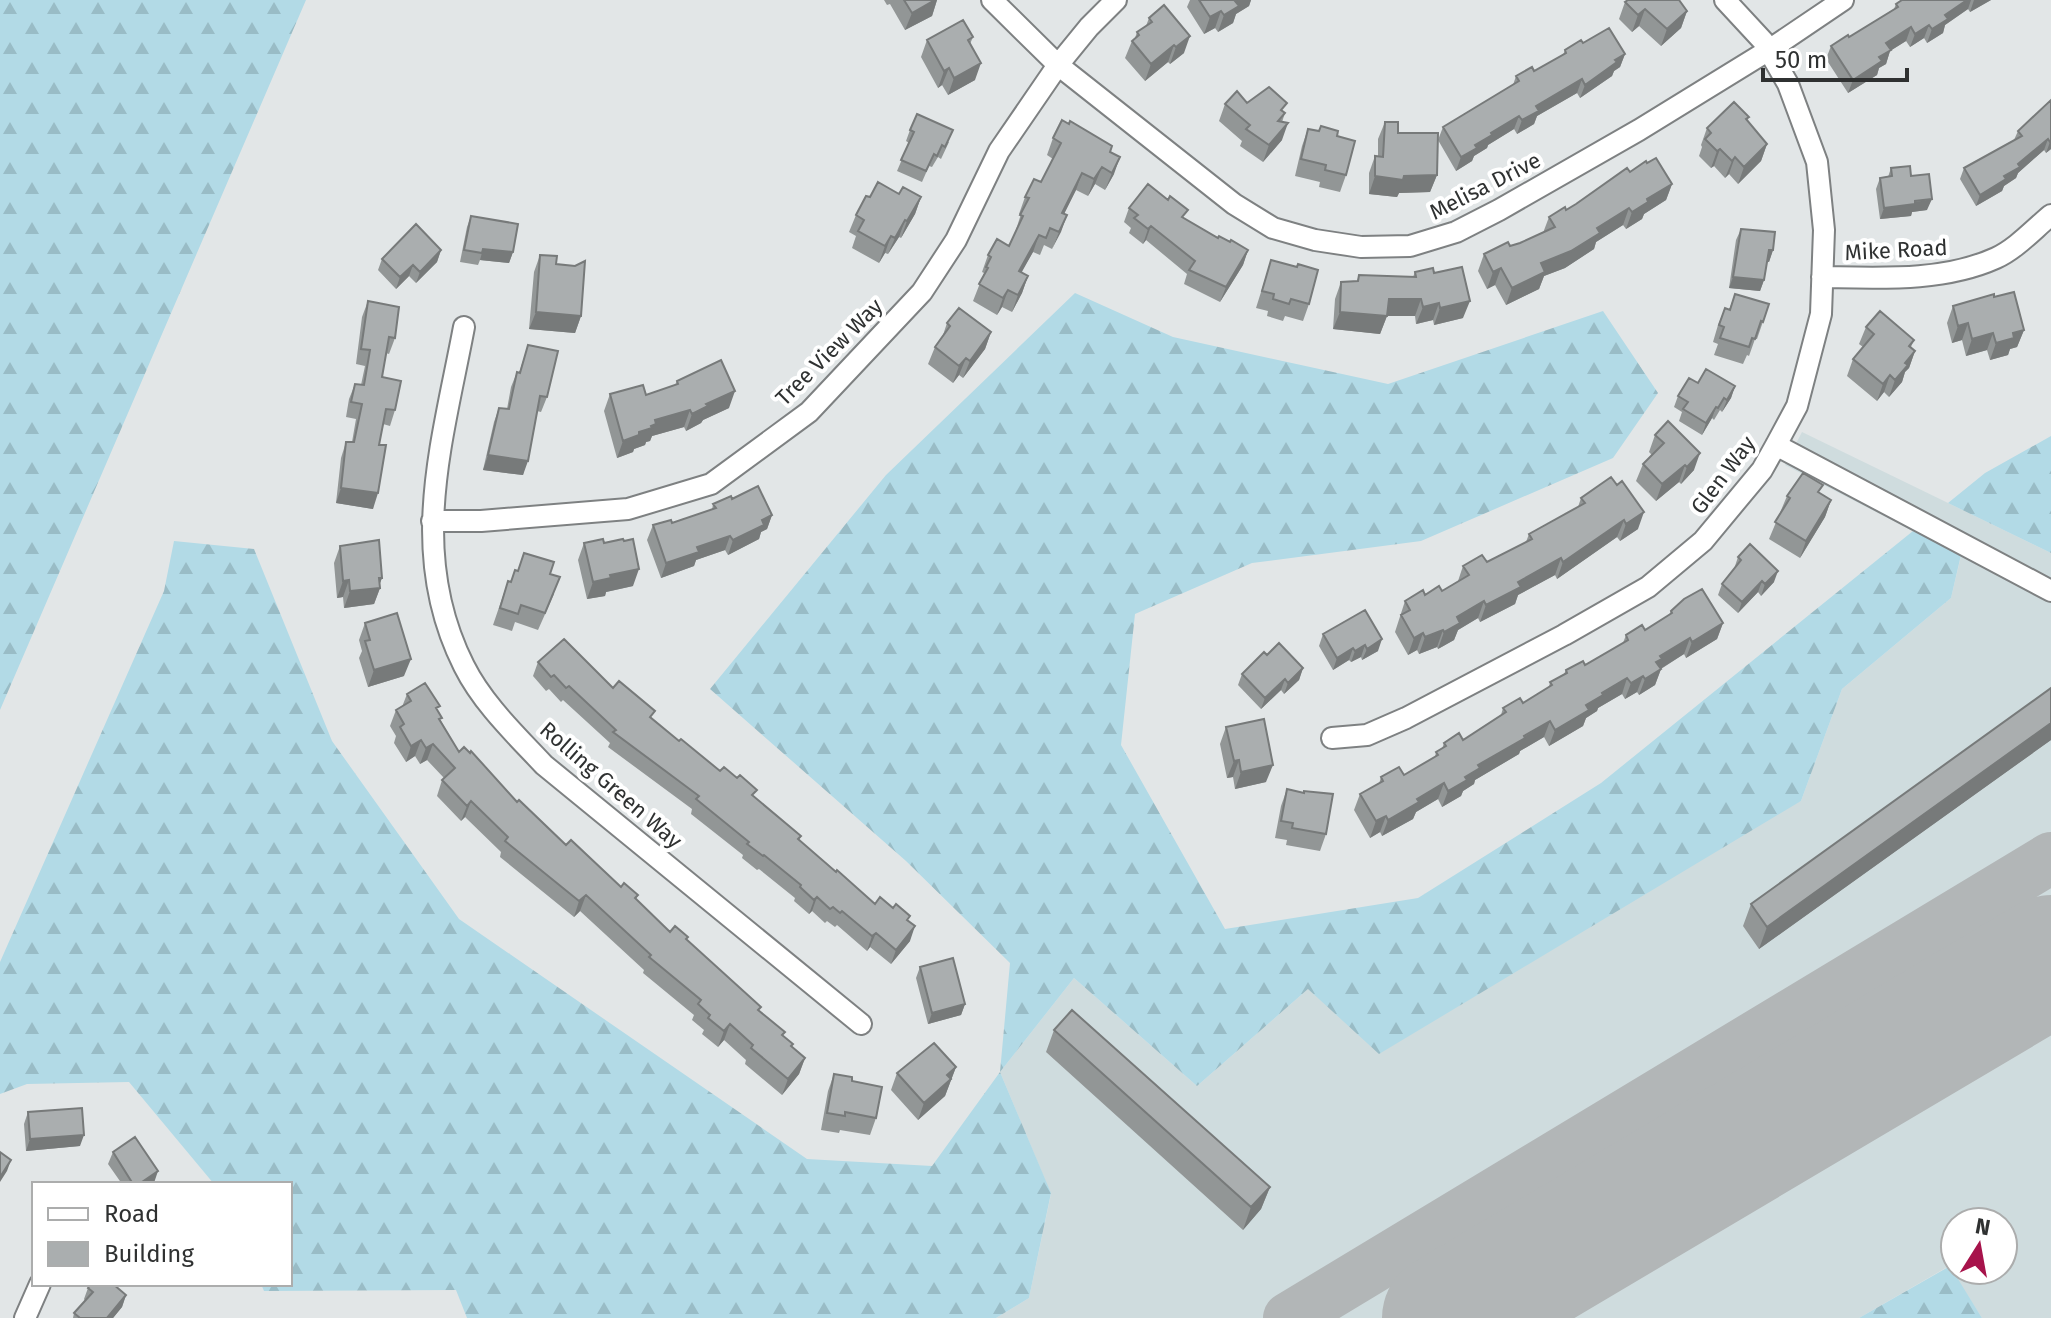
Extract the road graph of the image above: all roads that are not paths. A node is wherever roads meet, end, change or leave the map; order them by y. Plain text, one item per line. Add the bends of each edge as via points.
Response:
1 (992, 0) edge
2 (1116, 0) edge
3 (1725, 0) edge
4 (1843, 0) edge
5 (1769, 50) junction
6 (1058, 65) junction
7 (2051, 215) edge
8 (1822, 277) junction
9 (464, 327) dead end
10 (1776, 445) junction
11 (432, 521) junction
12 (2051, 591) edge
13 (1332, 738) dead end
14 (861, 1024) dead end
15 (39, 1286) edge
16 (25, 1318) edge

1 - 6 street, Melisa Drive
2 - 6 street, Tree View Way
3 - 5 street, Glen Way
4 - 5 street, Melisa Drive
5 - 6 street, Melisa Drive via 1499,210 1456,232 1410,246 1361,247 1273,228 1234,204
5 - 8 street, Glen Way via 1788,84 1817,162 1824,230
6 - 11 street, Tree View Way via 999,151 956,240 922,292 809,412 711,484 628,509
7 - 8 street, Mike Road via 1998,257 1952,272
8 - 10 street, Glen Way via 1821,314 1797,406
9 - 11 street, Rolling Green Way via 434,484
10 - 12 street
10 - 13 street, Glen Way via 1703,541 1648,587 1406,718 1367,735
11 - 14 street, Rolling Green Way via 433,562 446,621 465,667 500,718 544,765
15 - 16 street

